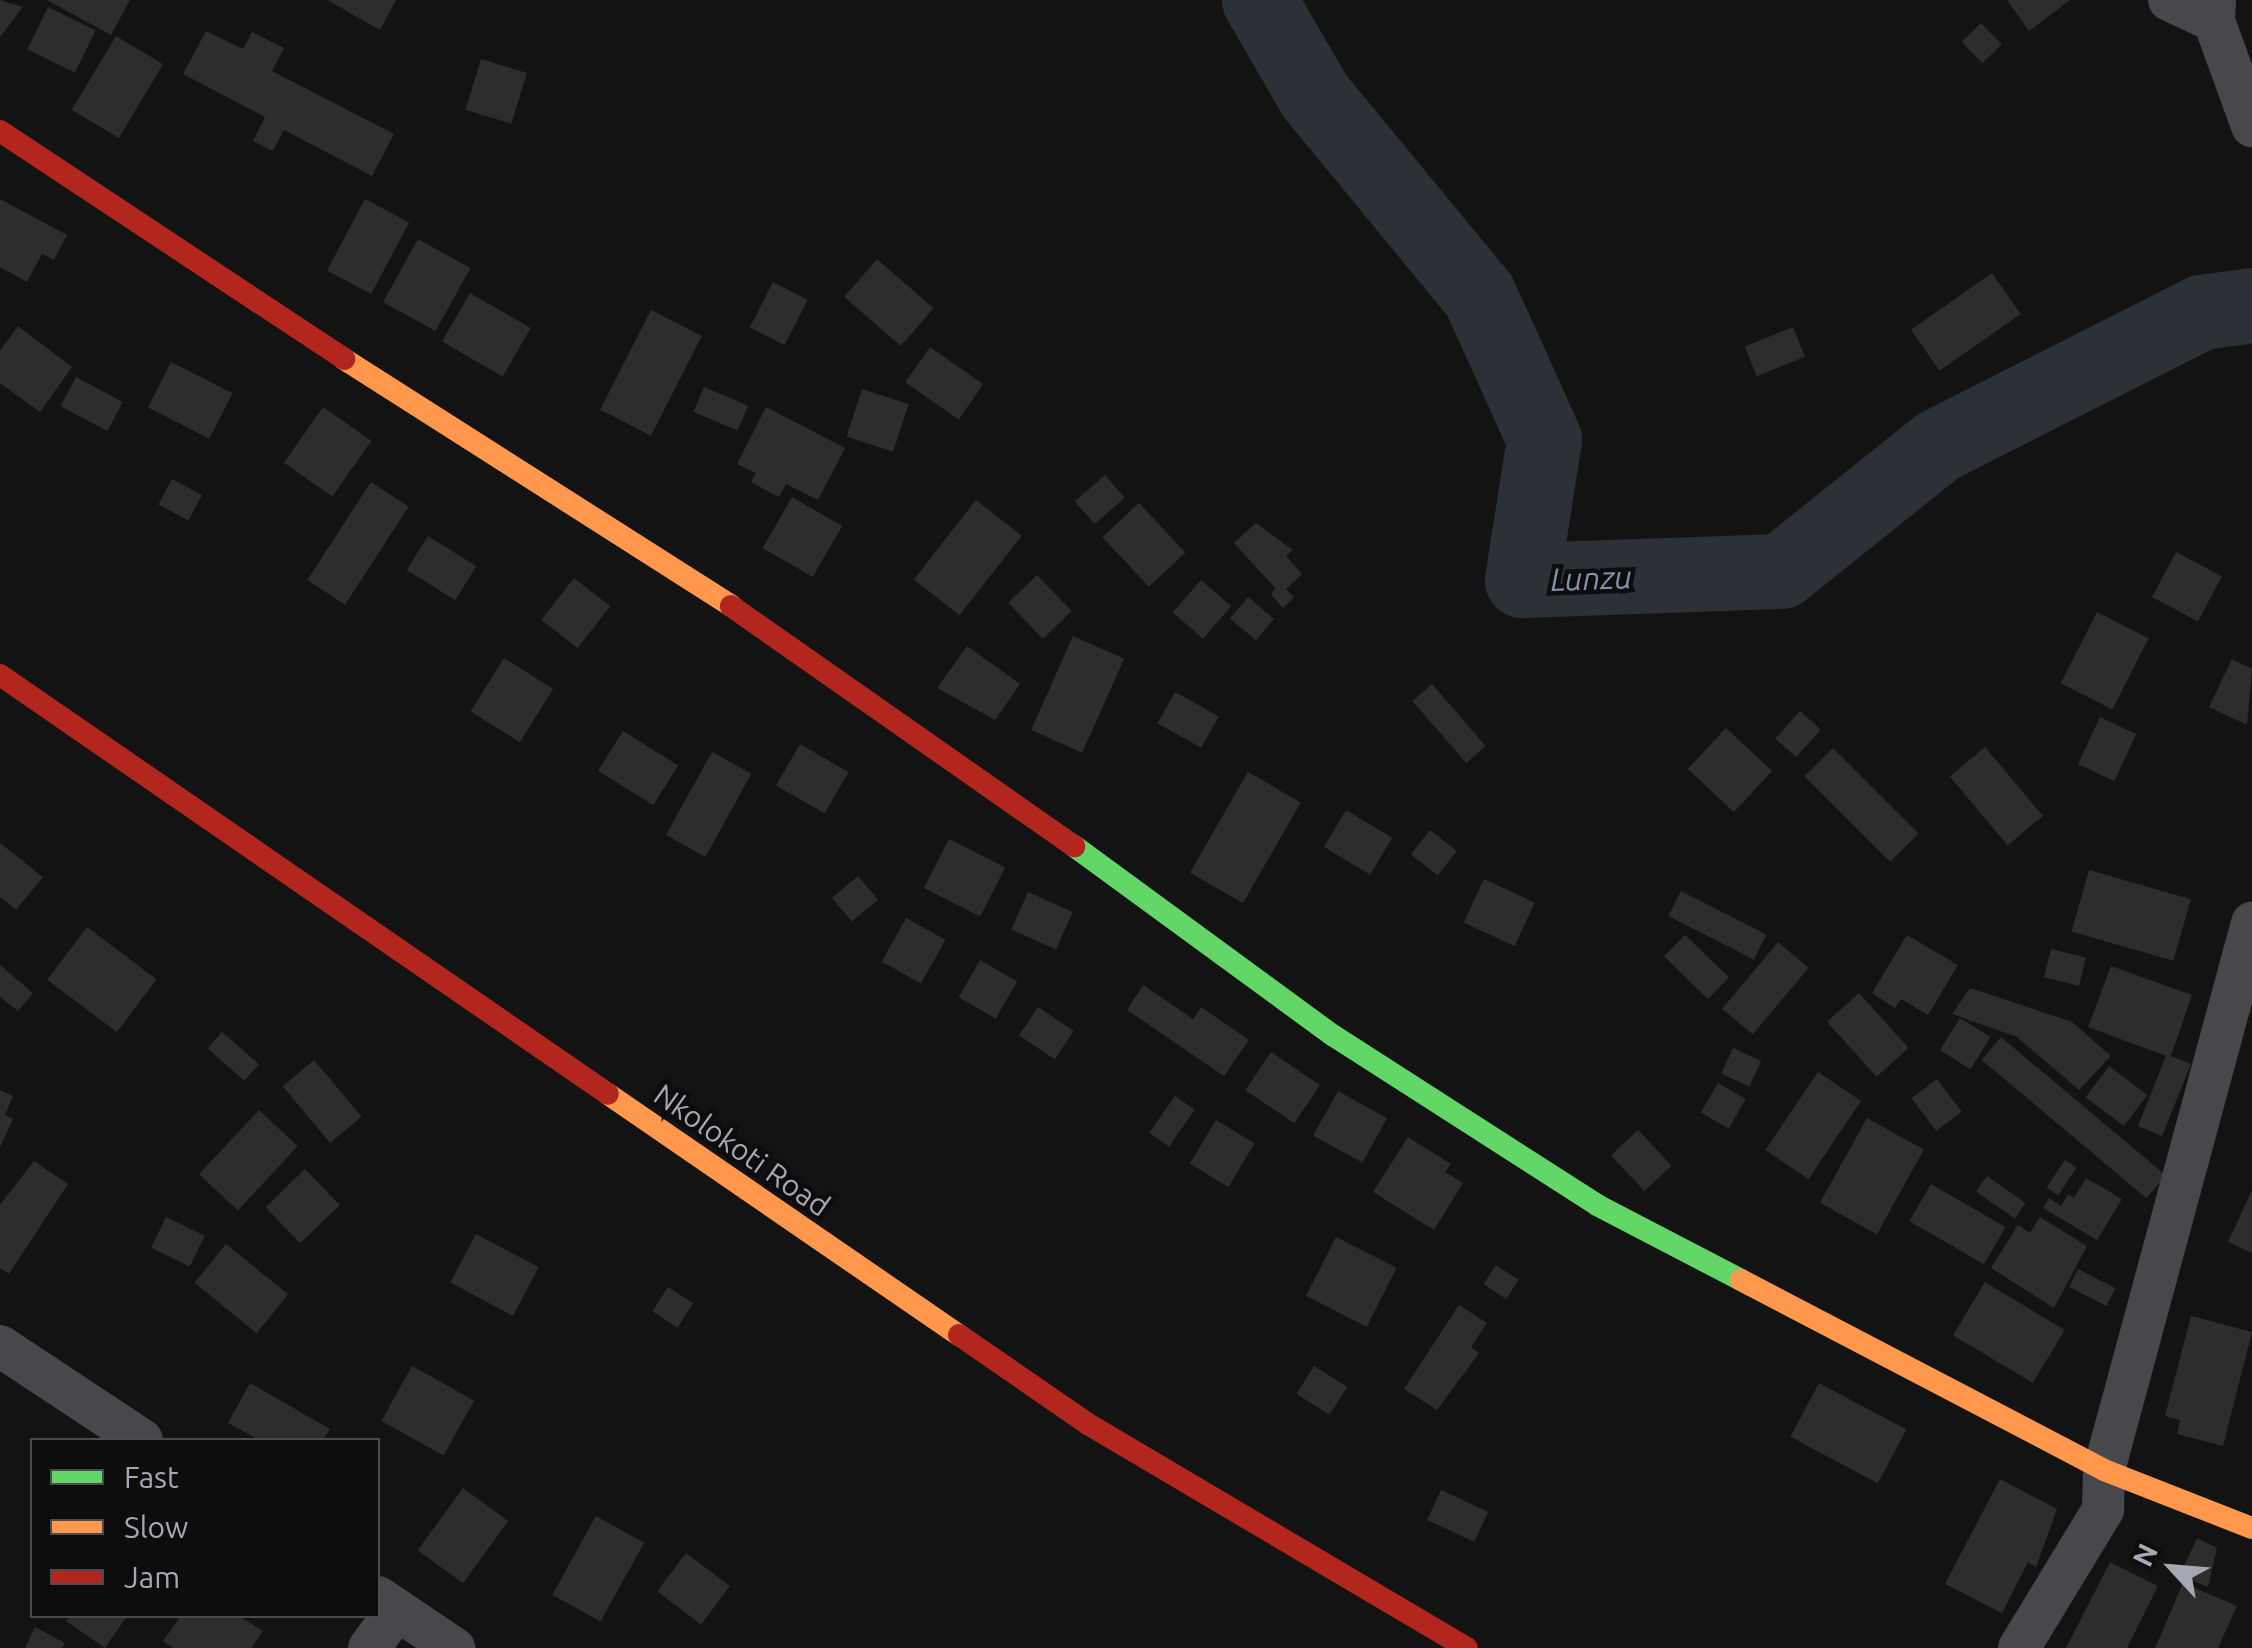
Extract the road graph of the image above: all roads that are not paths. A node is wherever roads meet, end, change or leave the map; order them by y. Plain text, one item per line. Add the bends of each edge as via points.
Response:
1 (2169, 0) edge
2 (2214, 11) edge
3 (2252, 126) edge
4 (0, 131) edge
5 (0, 675) edge
6 (2252, 923) edge
7 (0, 1346) edge
8 (139, 1438) edge
9 (2104, 1470) junction
10 (2252, 1528) edge
11 (388, 1603) edge
12 (370, 1648) edge
13 (454, 1648) edge
14 (1467, 1648) edge
15 (2020, 1648) edge

1 - 2 street
2 - 3 street
4 - 9 street via 430,416 650,550 1040,820 1334,1036 1597,1206
5 - 14 street, Nkolokoti Road via 1088,1424
6 - 9 street
7 - 8 street
9 - 10 street
9 - 15 street via 2103,1510
11 - 12 street
11 - 13 street

